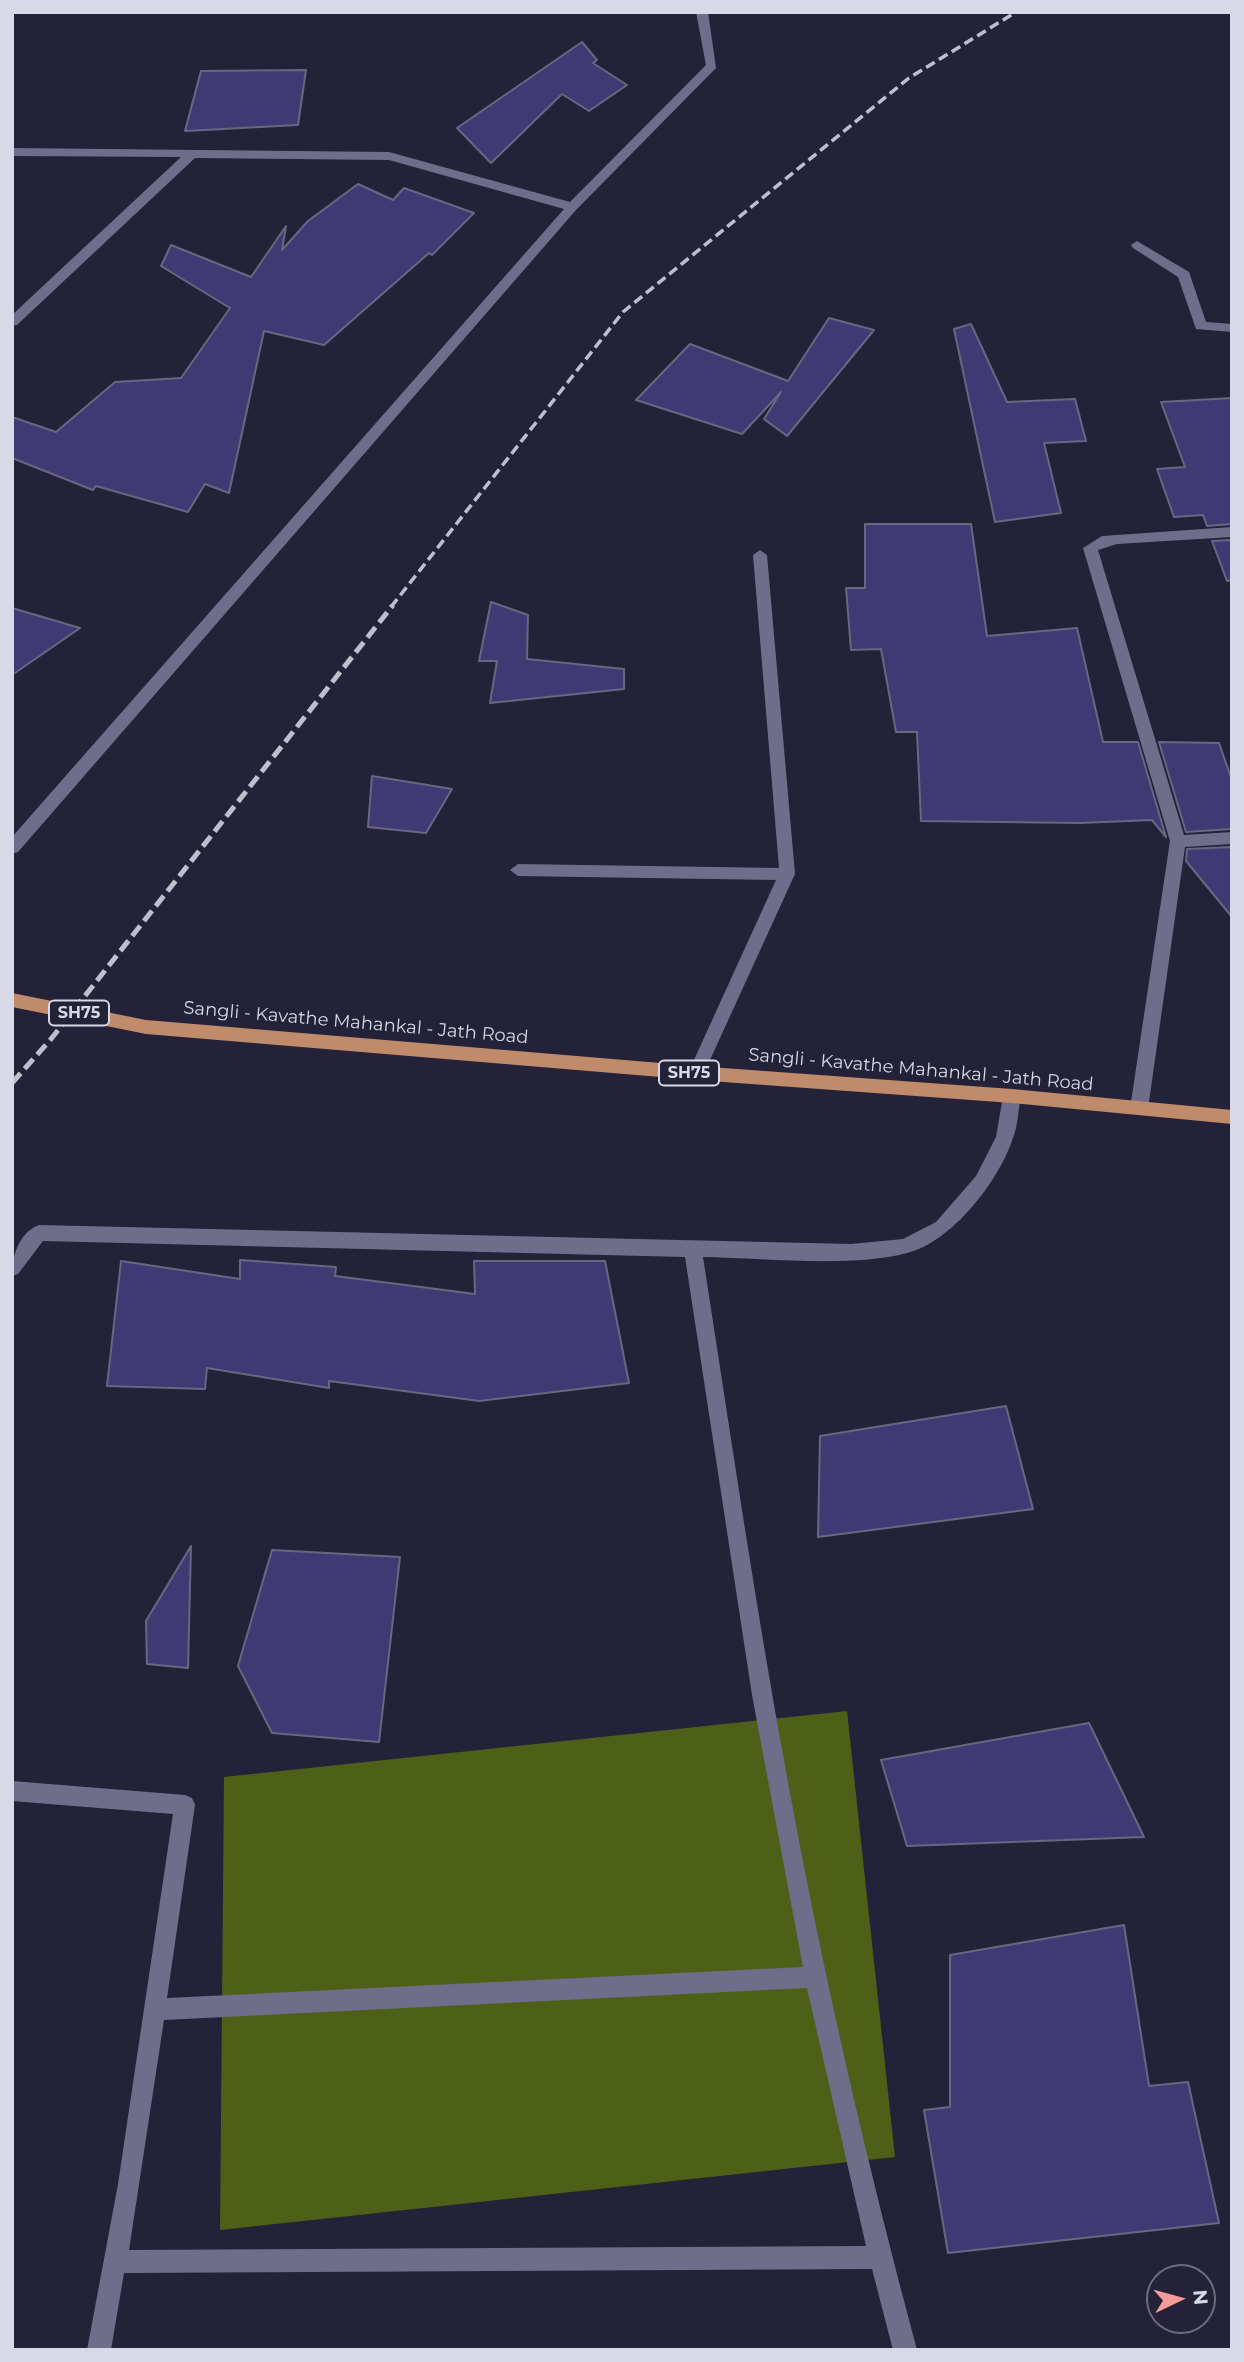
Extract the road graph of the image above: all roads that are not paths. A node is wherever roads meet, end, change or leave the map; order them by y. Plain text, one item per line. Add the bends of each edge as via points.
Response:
1 (702, 12) edge
2 (12, 152) edge
3 (192, 154) junction
4 (572, 207) junction
5 (1137, 245) dead end
6 (12, 322) edge
7 (1232, 328) edge
8 (1232, 532) edge
9 (760, 555) dead end
10 (1232, 838) edge
11 (1178, 841) junction
12 (12, 848) edge
13 (518, 870) dead end
14 (787, 874) junction
15 (12, 1000) edge
16 (696, 1073) junction
17 (1012, 1096) junction
18 (1139, 1109) junction
19 (1232, 1116) edge
20 (693, 1249) junction
21 (12, 1268) edge
22 (12, 1791) edge
23 (817, 1978) junction
24 (154, 2010) junction
25 (880, 2257) junction
26 (114, 2262) junction
27 (99, 2350) edge
28 (905, 2350) edge

1 - 4 street via 712,66
2 - 3 street
3 - 4 street via 389,156
3 - 6 street
4 - 12 street
5 - 7 street via 1184,275 1201,326
8 - 11 street via 1117,539 1090,548
9 - 14 street
10 - 11 street
11 - 18 street
13 - 14 street
14 - 16 street
15 - 16 main road, Sangli - Kavathe Mahankal - Jath Road / SH75 via 146,1027
16 - 17 main road, Sangli - Kavathe Mahankal - Jath Road / SH75
17 - 18 main road, Sangli - Kavathe Mahankal - Jath Road / SH75
17 - 20 street via 1005,1138 982,1181 942,1227 906,1246 851,1252
18 - 19 main road, Sangli - Kavathe Mahankal - Jath Road / SH75
20 - 21 street via 39,1233
20 - 23 street via 763,1697
22 - 24 street via 185,1805
23 - 24 street
23 - 25 street
24 - 26 street
25 - 26 street
25 - 28 street
26 - 27 street

